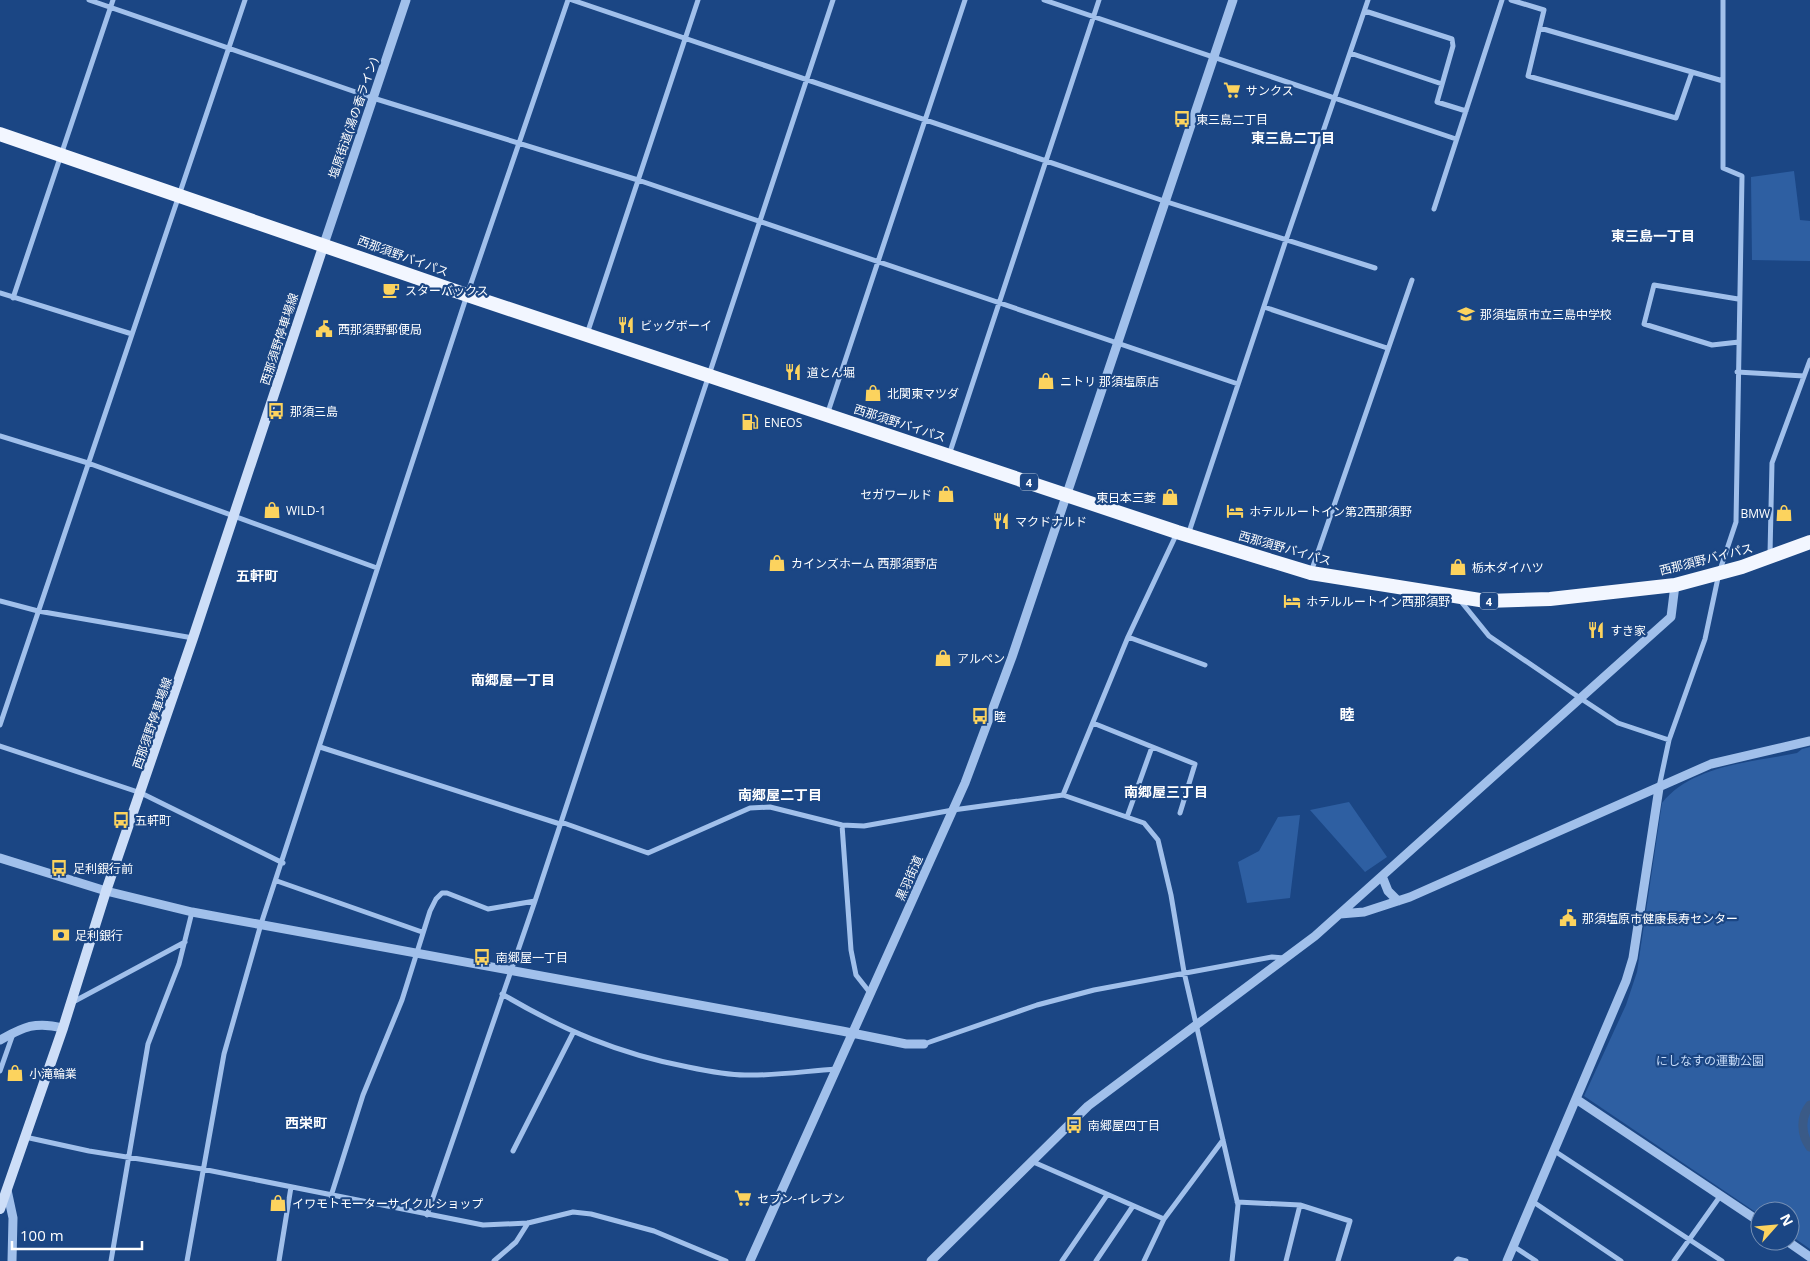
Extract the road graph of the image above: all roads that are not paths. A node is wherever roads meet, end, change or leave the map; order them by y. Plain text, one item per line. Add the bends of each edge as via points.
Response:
1 (89, 0) edge
2 (113, 0) edge
3 (245, 0) edge
4 (406, 0) edge
5 (568, 0) edge
6 (572, 0) edge
7 (698, 0) edge
8 (833, 0) edge
9 (965, 0) edge
10 (1044, 0) edge
11 (1099, 0) edge
12 (1233, 0) edge
13 (1368, 0) edge
14 (1502, 0) edge
15 (1511, 0) edge
16 (1723, 0) edge
17 (110, 8) junction
18 (1365, 11) junction
19 (1093, 16) junction
20 (1540, 28) junction
21 (685, 38) junction
22 (229, 47) junction
23 (1350, 52) junction
24 (1213, 57) junction
25 (1692, 72) junction
26 (807, 79) junction
27 (1723, 81) junction
28 (1442, 84) junction
29 (1335, 97) junction
30 (373, 98) junction
31 (1466, 111) junction
32 (924, 119) junction
33 (0, 134) edge
34 (1456, 139) junction
35 (518, 142) junction
36 (62, 155) junction
37 (1047, 160) junction
38 (638, 180) junction
39 (180, 195) junction
40 (1164, 201) junction
41 (1434, 209) dead end
42 (758, 222) junction
43 (1286, 240) junction
44 (324, 244) junction
45 (877, 263) junction
46 (1374, 268) dead end
47 (1412, 280) dead end
48 (0, 293) edge
49 (467, 295) junction
50 (14, 298) junction
51 (1738, 299) junction
52 (998, 304) junction
53 (1264, 307) junction
54 (132, 334) junction
55 (587, 334) junction
56 (1116, 342) junction
57 (1739, 342) junction
58 (1387, 348) junction
59 (1810, 360) edge
60 (1737, 372) junction
61 (708, 375) junction
62 (1804, 376) junction
63 (1238, 384) junction
64 (827, 416) junction
65 (0, 436) edge
66 (948, 455) junction
67 (88, 464) junction
68 (1065, 494) junction
69 (234, 516) junction
70 (1183, 534) junction
71 (1810, 542) edge
72 (1770, 557) junction
73 (377, 568) junction
74 (1311, 573) junction
75 (1719, 573) junction
76 (1675, 585) junction
77 (1458, 598) junction
78 (0, 601) edge
79 (38, 611) junction
80 (1128, 637) junction
81 (193, 638) junction
82 (1205, 665) dead end
83 (1580, 698) junction
84 (1093, 723) junction
85 (0, 725) edge
86 (1669, 740) junction
87 (1810, 741) edge
88 (0, 746) edge
89 (320, 747) junction
90 (1152, 747) junction
91 (1659, 788) junction
92 (141, 793) junction
93 (1063, 795) junction
94 (953, 810) junction
95 (1180, 813) dead end
96 (1127, 817) junction
97 (560, 823) junction
98 (842, 825) junction
99 (0, 858) edge
100 (283, 863) junction
101 (1382, 876) junction
102 (277, 881) junction
103 (106, 891) junction
104 (536, 901) junction
105 (1398, 901) junction
106 (192, 912) junction
107 (1340, 914) junction
108 (261, 924) junction
109 (422, 932) junction
110 (185, 942) junction
111 (416, 953) junction
112 (1286, 959) junction
113 (512, 971) junction
114 (1184, 972) junction
115 (502, 994) junction
116 (871, 995) junction
117 (70, 1003) junction
118 (1195, 1024) junction
119 (62, 1028) junction
120 (13, 1033) junction
121 (573, 1033) junction
122 (854, 1033) junction
123 (0, 1040) edge
124 (924, 1044) joint
125 (836, 1069) junction
126 (0, 1071) edge
127 (1576, 1099) junction
128 (25, 1137) junction
129 (1223, 1140) junction
130 (1553, 1150) junction
131 (513, 1151) dead end
132 (129, 1158) junction
133 (1030, 1161) junction
134 (202, 1169) junction
135 (291, 1187) junction
136 (3, 1189) edge
137 (1721, 1194) junction
138 (1106, 1195) junction
139 (331, 1196) junction
140 (1532, 1201) junction
141 (1237, 1202) junction
142 (1300, 1205) junction
143 (1133, 1206) junction
144 (0, 1209) edge
145 (426, 1215) junction
146 (1750, 1215) edge
147 (1164, 1219) junction
148 (528, 1223) junction
149 (1690, 1239) junction
150 (1513, 1246) junction
151 (12, 1261) edge
152 (111, 1261) edge
153 (186, 1261) edge
154 (278, 1261) edge
155 (494, 1261) edge
156 (726, 1261) edge
157 (750, 1261) edge
158 (931, 1261) edge
159 (1062, 1261) edge
160 (1096, 1261) edge
161 (1144, 1261) edge
162 (1232, 1261) edge
163 (1286, 1261) edge
164 (1338, 1261) edge
165 (1456, 1261) edge
166 (1466, 1261) edge
167 (1507, 1261) edge
168 (1536, 1261) edge
169 (1621, 1261) edge
170 (1674, 1261) edge
171 (1722, 1261) edge

1 - 17 street
2 - 17 street
3 - 22 street
4 - 30 street, 塩原街道(湯の香ライン)
5 - 35 street
6 - 21 street
7 - 21 street
8 - 26 street
9 - 32 street
10 - 19 street
11 - 19 street
12 - 24 street, 黒羽街道
13 - 18 street
14 - 31 street
15 - 20 street via 1544,10
16 - 27 street
17 - 22 street
17 - 36 street
18 - 23 street
18 - 28 street via 1452,39
19 - 24 street
19 - 37 street
20 - 25 street
20 - 25 street via 1528,76 1676,118
21 - 26 street
21 - 38 street
22 - 30 street
22 - 39 street
23 - 28 street
23 - 29 street
24 - 29 street
24 - 40 street, 黒羽街道
25 - 27 street
26 - 32 street
26 - 42 street
27 - 51 street via 1723,168 1742,176
28 - 31 street via 1437,102
29 - 34 street
29 - 43 street
30 - 35 street
30 - 44 street, 塩原街道(湯の香ライン)
31 - 34 street
32 - 37 street
32 - 45 street
33 - 36 highway, 西那須野バイパス / 4
34 - 41 street
35 - 38 street
35 - 49 street
36 - 39 highway, 西那須野バイパス / 4
36 - 50 street
37 - 40 street
37 - 52 street
38 - 42 street
38 - 55 street
39 - 44 highway, 西那須野バイパス / 4
39 - 54 street
40 - 43 street
40 - 56 street, 黒羽街道
42 - 45 street
42 - 61 street
43 - 46 street
43 - 53 street
44 - 49 highway, 西那須野バイパス / 4
44 - 69 main road, 西那須野停車場線
45 - 52 street
45 - 64 street
47 - 58 street
48 - 50 street
49 - 55 highway, 西那須野バイパス / 4
49 - 73 street
50 - 54 street
51 - 57 street
51 - 57 street via 1654,285 1644,324 1712,345
52 - 56 street
52 - 66 street
53 - 58 street
53 - 63 street
54 - 67 street
55 - 61 highway, 西那須野バイパス / 4
56 - 63 street
56 - 68 street, 黒羽街道
57 - 60 street
58 - 74 street
59 - 62 street
60 - 62 street
60 - 75 street via 1736,522
61 - 64 highway, 西那須野バイパス / 4
61 - 97 street
62 - 72 street via 1770,472
63 - 70 street
64 - 66 highway, 西那須野バイパス / 4
65 - 67 street
66 - 68 highway, 西那須野バイパス / 4
67 - 69 street
67 - 79 street
68 - 70 highway, 西那須野バイパス / 4
68 - 94 street, 黒羽街道 via 1008,665
69 - 73 street
69 - 81 main road, 西那須野停車場線
70 - 74 highway, 西那須野バイパス / 4
70 - 80 street
71 - 72 highway, 西那須野バイパス / 4
72 - 75 highway, 西那須野バイパス / 4
73 - 89 street
74 - 77 highway, 西那須野バイパス / 4
75 - 76 highway, 西那須野バイパス / 4
75 - 86 street via 1705,639
76 - 77 highway, 西那須野バイパス / 4 via 1550,599 1486,601
76 - 83 street via 1671,617
77 - 83 street via 1489,636
78 - 79 street
79 - 81 street
79 - 85 street
80 - 82 street
80 - 84 street
81 - 92 main road, 西那須野停車場線
83 - 86 street via 1618,723
83 - 101 street
84 - 90 street
84 - 93 street
86 - 91 street
87 - 91 street via 1725,760
88 - 92 street
89 - 97 street
89 - 100 street
90 - 95 street via 1195,764
90 - 96 street
91 - 105 street
91 - 127 street via 1626,981
92 - 100 street
92 - 103 main road, 西那須野停車場線
93 - 94 street
93 - 96 street
94 - 98 street via 864,826
94 - 116 street, 黒羽街道
96 - 114 street via 1144,823 1158,840
97 - 98 street via 648,853 750,808 770,807
97 - 104 street
98 - 116 street via 851,950 856,975
99 - 103 street
100 - 102 street
101 - 105 street via 1388,891
101 - 107 street
102 - 108 street
102 - 109 street
103 - 106 street
103 - 117 main road, 西那須野停車場線
104 - 109 street via 488,909 447,893 442,894 436,899
104 - 113 street
105 - 107 street via 1364,912
106 - 108 street
106 - 110 street
107 - 112 street
108 - 111 street
108 - 134 street via 224,1054
109 - 111 street
110 - 117 street
110 - 132 street via 148,1044
111 - 113 street
111 - 139 street via 402,1000 363,1095
112 - 114 street via 1272,957
112 - 118 street
113 - 115 street
113 - 122 street
114 - 118 street
114 - 124 street via 1036,1005
115 - 121 street
115 - 145 street
116 - 122 street, 黒羽街道
117 - 119 main road, 西那須野停車場線
118 - 129 street
118 - 133 street via 1088,1106
119 - 120 street via 41,1024
119 - 128 main road, 西那須野停車場線
120 - 123 street
120 - 126 street
121 - 125 street via 654,1061 721,1073 746,1075
121 - 131 street
122 - 124 street via 906,1044
122 - 125 street, 黒羽街道
125 - 157 street, 黒羽街道
127 - 130 street
127 - 137 street
128 - 132 street
128 - 136 main road, 西那須野停車場線
129 - 141 street
129 - 147 street
130 - 140 street
130 - 149 street
132 - 134 street
132 - 152 street
133 - 138 street
133 - 158 street
134 - 135 street
134 - 153 street
135 - 139 street
135 - 154 street
136 - 144 main road, 西那須野停車場線
136 - 151 street via 13,1218
137 - 146 street
137 - 149 street
138 - 143 street
138 - 159 street
139 - 145 street
140 - 150 street
140 - 169 street
141 - 142 street
141 - 162 street
142 - 163 street
142 - 164 street via 1350,1221
143 - 147 street
143 - 160 street
145 - 148 street via 483,1225
147 - 161 street
148 - 155 street via 516,1242
148 - 156 street via 572,1212 591,1214 654,1231
149 - 170 street
149 - 171 street
150 - 167 street
150 - 168 street
165 - 166 street

